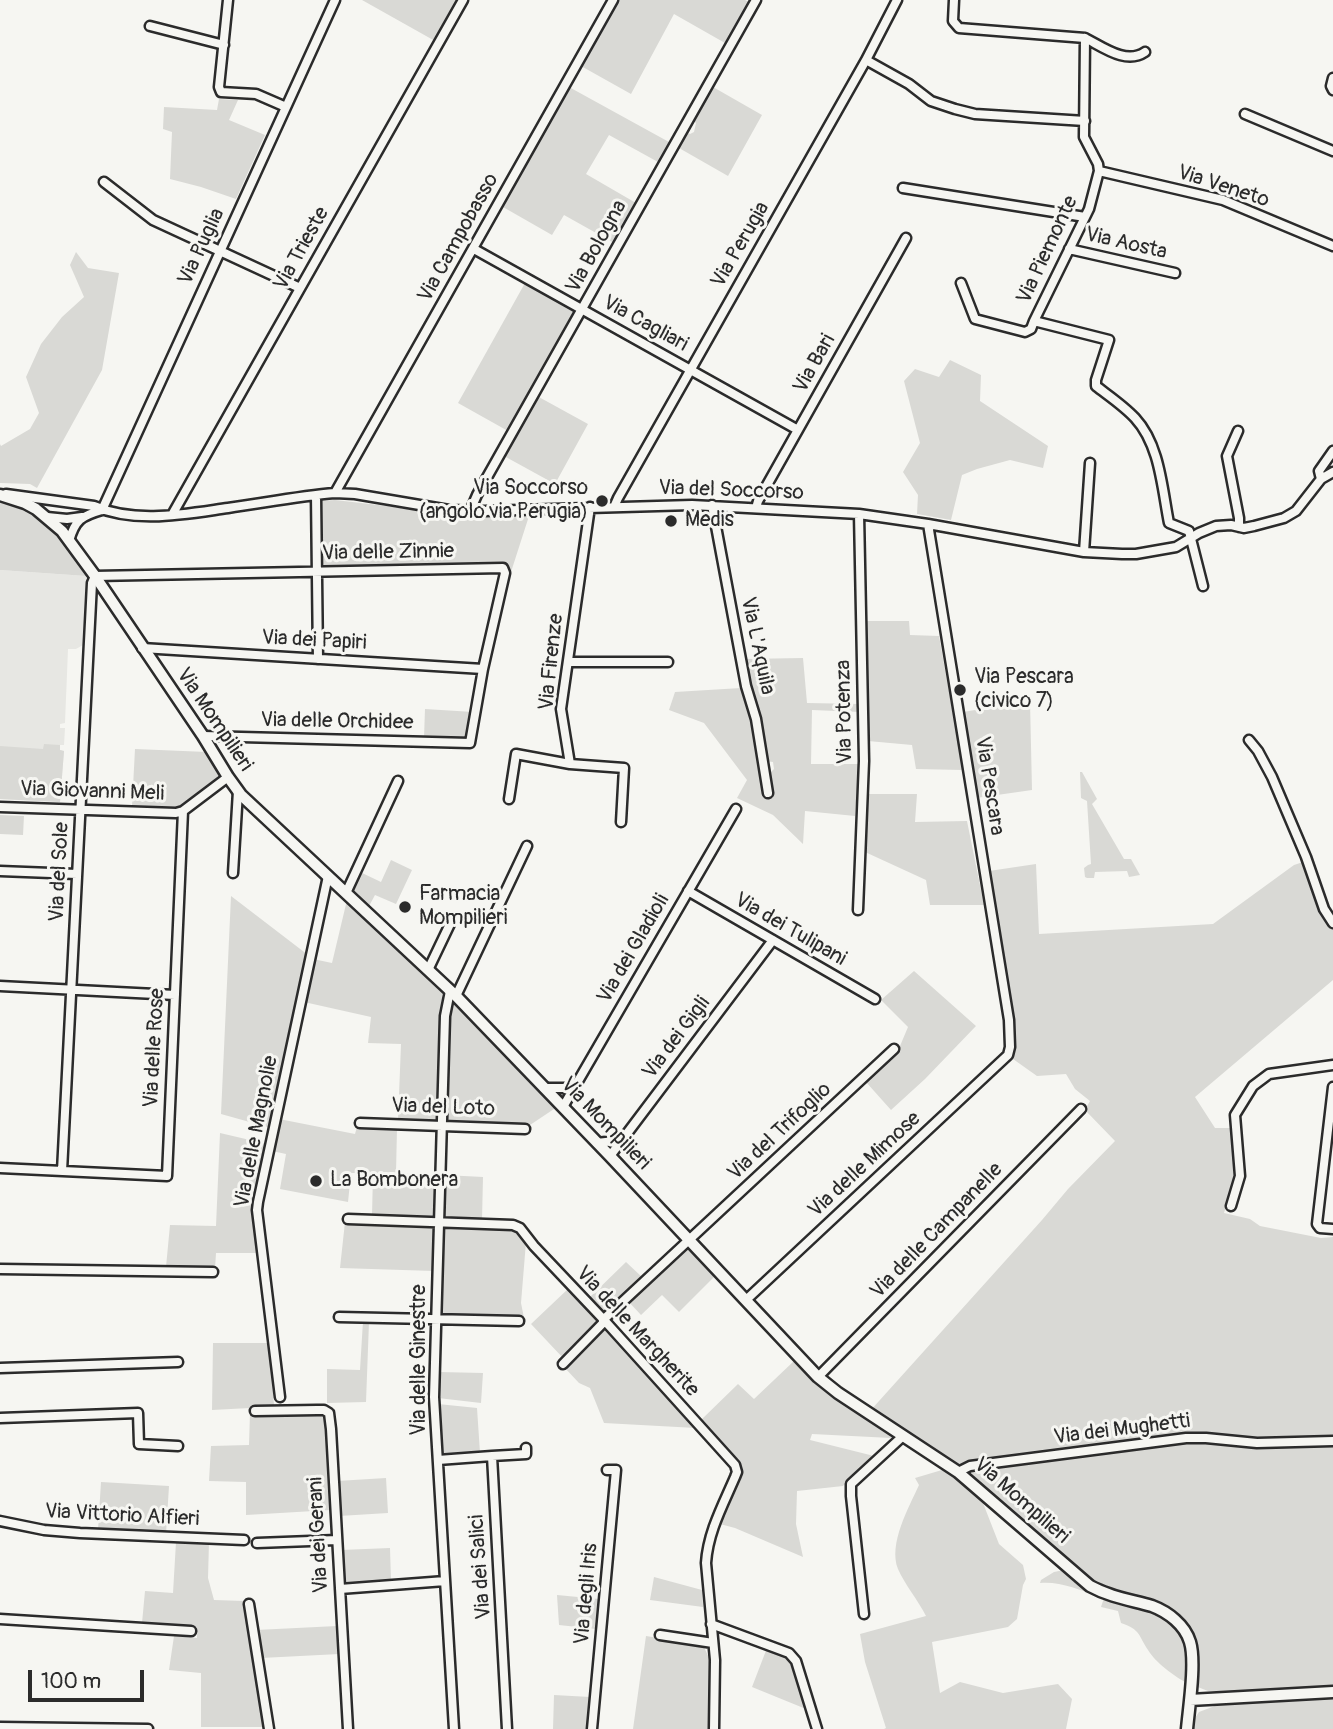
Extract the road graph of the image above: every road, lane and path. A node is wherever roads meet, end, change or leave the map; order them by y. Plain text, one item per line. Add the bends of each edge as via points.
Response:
1 (228, 0) edge
2 (335, 0) edge
3 (463, 0) edge
4 (613, 0) edge
5 (756, 0) edge
6 (897, 0) edge
7 (954, 0) edge
8 (150, 26) dead end
9 (1085, 38) junction
10 (223, 45) junction
11 (1145, 52) dead end
12 (866, 60) junction
13 (1333, 78) edge
14 (1333, 90) edge
15 (286, 107) junction
16 (1245, 114) dead end
17 (1085, 121) junction
18 (1333, 150) edge
19 (1099, 171) junction
20 (104, 182) dead end
21 (903, 188) dead end
22 (1085, 217) junction
23 (906, 238) dead end
24 (1333, 246) edge
25 (474, 248) junction
26 (1069, 249) junction
27 (220, 251) junction
28 (1175, 273) dead end
29 (961, 283) dead end
30 (300, 288) junction
31 (582, 309) junction
32 (1034, 321) junction
33 (690, 370) junction
34 (798, 430) junction
35 (1238, 430) dead end
36 (1333, 451) edge
37 (1090, 463) dead end
38 (1333, 472) edge
39 (1321, 479) junction
40 (335, 493) junction
41 (0, 494) edge
42 (316, 495) junction
43 (68, 502) junction
44 (712, 505) junction
45 (590, 507) junction
46 (614, 507) junction
47 (756, 508) junction
48 (102, 510) junction
49 (470, 511) junction
50 (859, 514) junction
51 (172, 515) junction
52 (83, 517) junction
53 (52, 520) junction
54 (928, 524) junction
55 (1239, 527) junction
56 (1191, 539) junction
57 (69, 541) junction
58 (1084, 552) junction
59 (317, 572) junction
60 (95, 576) junction
61 (1203, 586) dead end
62 (142, 648) junction
63 (318, 659) junction
64 (568, 662) junction
65 (668, 662) dead end
66 (483, 669) junction
67 (203, 736) junction
68 (1249, 740) dead end
69 (470, 743) joint
70 (570, 764) junction
71 (228, 777) junction
72 (398, 781) dead end
73 (238, 791) junction
74 (768, 793) dead end
75 (509, 799) dead end
76 (0, 807) edge
77 (736, 809) dead end
78 (80, 810) junction
79 (183, 811) junction
80 (621, 822) dead end
81 (527, 846) dead end
82 (0, 871) edge
83 (233, 873) dead end
84 (77, 874) junction
85 (328, 876) junction
86 (688, 891) junction
87 (346, 893) junction
88 (858, 910) dead end
89 (1333, 923) edge
90 (450, 924) dead end
91 (773, 940) junction
92 (428, 970) junction
93 (0, 986) edge
94 (72, 990) junction
95 (453, 993) junction
96 (176, 995) junction
97 (875, 999) dead end
98 (894, 1049) dead end
99 (1008, 1055) joint
100 (1333, 1065) edge
101 (544, 1087) junction
102 (1333, 1087) edge
103 (574, 1088) junction
104 (563, 1107) junction
105 (1081, 1109) dead end
106 (360, 1123) dead end
107 (442, 1126) junction
108 (525, 1129) dead end
109 (622, 1140) junction
110 (597, 1143) junction
111 (610, 1156) junction
112 (0, 1168) edge
113 (62, 1171) junction
114 (1231, 1206) dead end
115 (348, 1219) dead end
116 (440, 1222) junction
117 (1333, 1229) edge
118 (689, 1240) junction
119 (0, 1269) edge
120 (213, 1272) dead end
121 (746, 1300) junction
122 (339, 1317) dead end
123 (437, 1319) junction
124 (604, 1320) junction
125 (519, 1321) dead end
126 (178, 1362) dead end
127 (563, 1364) dead end
128 (0, 1368) edge
129 (818, 1377) junction
130 (280, 1397) dead end
131 (255, 1411) dead end
132 (0, 1418) edge
133 (903, 1436) junction
134 (1333, 1441) edge
135 (178, 1446) dead end
136 (526, 1448) dead end
137 (492, 1456) junction
138 (438, 1460) junction
139 (607, 1470) dead end
140 (958, 1472) junction
141 (0, 1521) edge
142 (244, 1540) dead end
143 (337, 1540) junction
144 (257, 1543) dead end
145 (445, 1581) junction
146 (340, 1589) junction
147 (249, 1604) dead end
148 (864, 1614) dead end
149 (0, 1619) edge
150 (711, 1624) junction
151 (191, 1631) dead end
152 (660, 1635) dead end
153 (713, 1643) junction
154 (1333, 1692) edge
155 (1190, 1700) junction
156 (0, 1727) edge
157 (148, 1729) edge
158 (269, 1729) edge
159 (348, 1729) edge
160 (454, 1729) edge
161 (507, 1729) edge
162 (592, 1729) edge
163 (714, 1729) edge
164 (817, 1729) edge
165 (1187, 1729) edge

1 - 10 street
2 - 15 street, Via Puglia
3 - 30 street, Via Trieste
4 - 25 street, Via Campobasso
5 - 31 street, Via Bologna
6 - 12 street, Via Perugia
7 - 9 street via 953,21 959,28
8 - 10 street
9 - 11 street via 1124,56 1133,58
9 - 17 street
10 - 15 street via 221,92 256,94
12 - 17 street via 931,101 955,109
12 - 33 street, Via Perugia
13 - 14 street
15 - 27 street, Via Puglia
16 - 18 street
17 - 19 street via 1084,137
19 - 22 street, Via Piemonte
19 - 24 street, Via Veneto via 1223,200
20 - 27 street via 153,220
21 - 22 street
22 - 26 street, Via Piemonte
23 - 34 street, Via Bari
25 - 31 street, Via Cagliari
25 - 40 street, Via Campobasso
26 - 28 street, Via Aosta
26 - 32 street, Via Piemonte
27 - 30 street
27 - 48 street, Via Puglia
29 - 32 street via 975,319 1025,332
30 - 51 street, Via Trieste
31 - 33 street, Via Cagliari
31 - 49 street, Via Bologna
32 - 56 street, Via Piemonte via 1109,340 1096,386 1136,419 1148,436 1169,523 1189,531
33 - 34 street, Via Cagliari
33 - 46 street, Via Perugia
34 - 47 street, Via Bari
35 - 55 street via 1227,456
36 - 39 street via 1319,471
37 - 58 street
38 - 39 street, Via del Soccorso
39 - 55 street, Via del Soccorso via 1291,514
40 - 42 street, Via del Soccorso
40 - 49 street, Via del Soccorso
41 - 43 street, Via del Soccorso
41 - 53 street, Via Mompilieri
42 - 51 street, Via del Soccorso
42 - 59 street
43 - 48 street, Via del Soccorso
43 - 53 street
44 - 46 street, Via del Soccorso
44 - 47 street, Via del Soccorso
44 - 74 street, Via L'Aquila
45 - 46 street, Via del Soccorso
45 - 49 street, Via del Soccorso
45 - 64 street, Via Firenze
47 - 50 street, Via del Soccorso
48 - 51 street, Via del Soccorso
48 - 52 street
50 - 54 street, Via del Soccorso
50 - 88 street, Via Potenza via 864,761
52 - 53 street
52 - 57 street
53 - 57 street, Via Mompilieri
54 - 58 street, Via del Soccorso
54 - 99 street, Via Pescara via 1010,1020
55 - 56 street, Via del Soccorso via 1216,526
56 - 58 street, Via del Soccorso via 1176,547 1136,554
56 - 61 street
57 - 60 street, Via Mompilieri
59 - 60 street, Via delle Zinnie
59 - 63 street
59 - 66 street, Via delle Zinnie via 503,568
60 - 62 street, Via Mompilieri
60 - 78 street, Via del Sole
62 - 63 street, Via dei Papiri
62 - 67 street, Via Mompilieri
63 - 66 street, Via dei Papiri
64 - 65 street
64 - 70 street, Via Firenze via 561,709
66 - 69 street, Via delle Zinnie
67 - 69 street, Via delle Orchidee
67 - 71 street, Via Mompilieri
68 - 89 street via 1272,777
70 - 75 street via 516,754
70 - 80 street via 624,768
71 - 73 street, Via Mompilieri
71 - 79 street
72 - 87 street
73 - 83 street
73 - 85 street, Via Mompilieri
76 - 78 street, Via Giovanni Meli
77 - 86 street, Via dei Gladioli
78 - 79 street, Via Giovanni Meli
78 - 84 street, Via del Sole
79 - 96 street, Via delle Rose
81 - 95 street, Via delle Ginestre
82 - 84 street
84 - 94 street, Via del Sole
85 - 87 street, Via Mompilieri
85 - 130 street, Via delle Magnolie via 257,1202
86 - 91 street, Via dei Tulipani
86 - 103 street, Via dei Gladioli
87 - 92 street, Via Mompilieri
90 - 92 street
91 - 97 street, Via dei Tulipani
91 - 109 street, Via dei Gigli
92 - 95 street, Via Mompilieri
93 - 94 street
94 - 96 street
94 - 113 street, Via del Sole
95 - 101 street, Via Mompilieri
95 - 107 street, Via delle Ginestre via 445,1016
96 - 113 street, Via delle Rose via 167,1176
98 - 118 street, Via del Trifoglio
99 - 121 street, Via delle Mimose
100 - 114 street via 1269,1074 1253,1086 1235,1115 1240,1176
101 - 103 street
101 - 104 street, Via Mompilieri
102 - 117 street via 1317,1224
103 - 104 street, Via dei Gladioli
104 - 110 street, Via Mompilieri
105 - 129 street, Via delle Campanelle
106 - 107 street, Via del Loto
107 - 108 street, Via del Loto
107 - 116 street, Via delle Ginestre
109 - 110 street
109 - 111 street, Via dei Gigli
110 - 111 street, Via Mompilieri
111 - 118 street, Via Mompilieri
112 - 113 street, Via delle Rose
115 - 116 street, Via delle Margherite
116 - 123 street, Via delle Ginestre
116 - 124 street, Via delle Margherite via 520,1228
118 - 121 street, Via Mompilieri
118 - 124 street, Via del Trifoglio
119 - 120 street
121 - 129 street, Via Mompilieri
122 - 123 street
123 - 125 street
123 - 138 street, Via delle Ginestre
124 - 127 street, Via del Trifoglio
124 - 150 street, Via delle Margherite via 735,1465 737,1472 707,1550
126 - 128 street
129 - 133 street, Via Mompilieri
131 - 143 street, Via dei Gerani via 329,1413
132 - 135 street via 138,1413 139,1444
133 - 140 street, Via Mompilieri
133 - 148 street via 851,1484
134 - 140 street, Via dei Mughetti via 1257,1443 1186,1438 970,1466
136 - 137 street via 526,1454
137 - 138 street
137 - 161 street, Via dei Salici
138 - 145 street, Via delle Ginestre
139 - 162 street, Via degli Iris via 616,1470
140 - 155 street, Via Mompilieri via 1090,1586 1159,1609 1179,1624 1192,1651
141 - 142 street, Via Vittorio Alfieri via 68,1532
143 - 144 street
143 - 146 street, Via dei Gerani
145 - 146 street
145 - 160 street, Via delle Ginestre
146 - 159 street, Via dei Gerani
147 - 158 street
149 - 151 street
150 - 153 street
150 - 164 street via 789,1653 796,1661
152 - 153 street
153 - 163 street
154 - 155 street
155 - 165 street, Via Mompilieri
156 - 157 street

